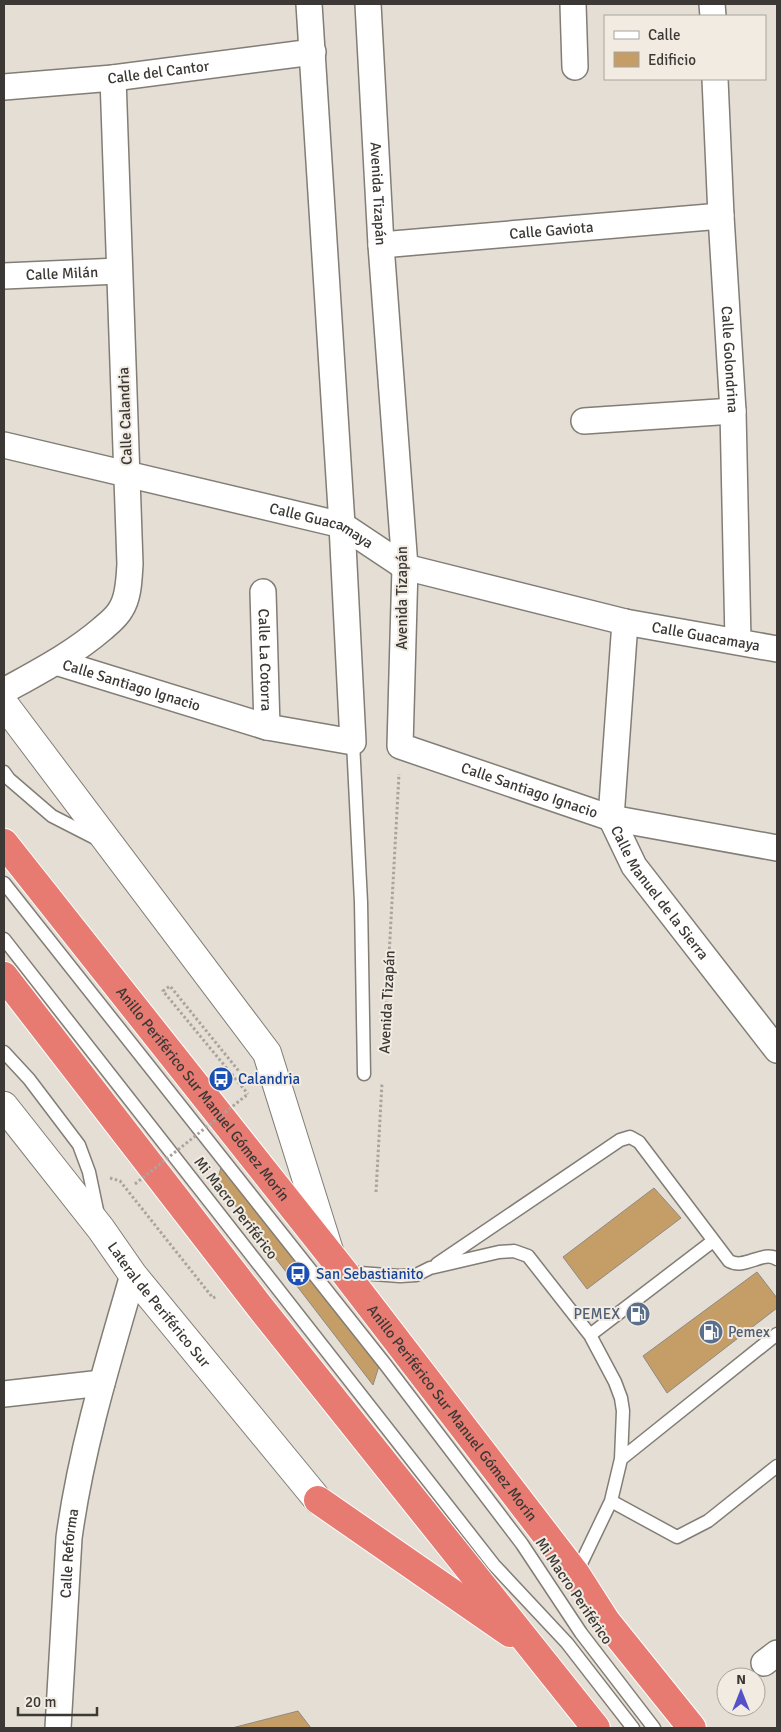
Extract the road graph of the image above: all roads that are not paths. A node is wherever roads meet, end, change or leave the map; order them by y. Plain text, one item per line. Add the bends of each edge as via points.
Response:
1 (310, 4) edge
2 (368, 4) edge
3 (573, 4) edge
4 (313, 52) junction
5 (575, 67) dead end
6 (113, 78) junction
7 (715, 80) edge
8 (4, 87) edge
9 (721, 216) junction
10 (381, 245) junction
11 (119, 271) junction
12 (4, 276) edge
13 (733, 411) junction
14 (584, 421) dead end
15 (4, 445) edge
16 (127, 473) junction
17 (342, 524) junction
18 (404, 567) junction
19 (263, 592) dead end
20 (625, 622) junction
21 (738, 641) junction
22 (777, 649) edge
23 (56, 662) junction
24 (4, 691) edge
25 (4, 704) edge
26 (267, 727) junction
27 (353, 742) junction
28 (400, 746) joint
29 (4, 772) edge
30 (611, 818) junction
31 (4, 843) edge
32 (111, 845) junction
33 (777, 848) edge
34 (4, 883) edge
35 (4, 939) edge
36 (4, 976) edge
37 (777, 1050) edge
38 (4, 1052) edge
39 (364, 1074) dead end
40 (4, 1106) edge
41 (101, 1229) junction
42 (713, 1241) junction
43 (777, 1259) edge
44 (338, 1264) junction
45 (430, 1268) junction
46 (133, 1275) junction
47 (777, 1334) edge
48 (590, 1335) junction
49 (102, 1383) junction
50 (4, 1394) edge
51 (621, 1459) junction
52 (777, 1466) edge
53 (318, 1500) joint
54 (611, 1501) junction
55 (576, 1574) junction
56 (536, 1651) junction
57 (58, 1728) edge
58 (596, 1728) edge
59 (634, 1728) edge
60 (654, 1728) edge
61 (692, 1728) edge

1 - 4 street
2 - 10 street, Avenida Tizapán
3 - 5 street
4 - 6 street, Calle del Cantor
4 - 17 street
6 - 8 street, Calle del Cantor
6 - 11 street, Calle Calandria
7 - 9 street, Calle Golondrina
9 - 10 street, Calle Gaviota
9 - 13 street, Calle Golondrina
10 - 18 street, Avenida Tizapán
11 - 12 street, Calle Milán
11 - 16 street, Calle Calandria
13 - 14 street
13 - 21 street, Calle Golondrina
15 - 16 street, Calle Guacamaya
16 - 17 street, Calle Guacamaya
16 - 23 street, Calle Calandria via 130,564 122,609 96,634
17 - 18 street, Calle Guacamaya
17 - 27 street
18 - 20 street, Calle Guacamaya
18 - 28 street, Avenida Tizapán
19 - 26 street, Calle La Cotorra
20 - 21 street, Calle Guacamaya
20 - 30 street, Calle Manuel de la Sierra
21 - 22 street, Calle Guacamaya
23 - 24 street, Calle Calandria
23 - 26 street, Calle Santiago Ignacio
25 - 32 street
26 - 27 street, Calle Santiago Ignacio
27 - 39 lane via 361,902
28 - 30 street, Calle Santiago Ignacio
29 - 32 lane via 52,816
30 - 33 street, Calle Santiago Ignacio
30 - 37 street, Calle Manuel de la Sierra via 634,866
31 - 44 highway, Anillo Periférico Sur Manuel Gómez Morín
32 - 44 street via 267,1053
34 - 60 lane, Mi Macro Periférico via 385,1364 522,1544 581,1633
35 - 59 lane, Mi Macro Periférico via 494,1565 567,1643
36 - 56 highway via 260,1307
38 - 41 lane via 79,1145 89,1172
40 - 41 street, Lateral de Periférico Sur
41 - 46 street, Lateral de Periférico Sur
42 - 43 lane via 733,1264 769,1256
42 - 45 lane via 639,1142 630,1137 620,1140
42 - 48 lane
44 - 45 lane via 400,1276 416,1275
44 - 55 highway, Anillo Periférico Sur Manuel Gómez Morín
45 - 48 lane via 499,1252 514,1251 528,1256
46 - 49 street, Calle Reforma
46 - 53 street, Lateral de Periférico Sur
47 - 51 lane
48 - 51 lane via 621,1398
49 - 50 street
49 - 57 street, Calle Reforma via 73,1507 69,1538
51 - 54 lane
52 - 54 lane via 708,1521 677,1537
53 - 56 highway
54 - 55 lane
55 - 61 highway, Anillo Periférico Sur Manuel Gómez Morín via 606,1621
56 - 58 highway

